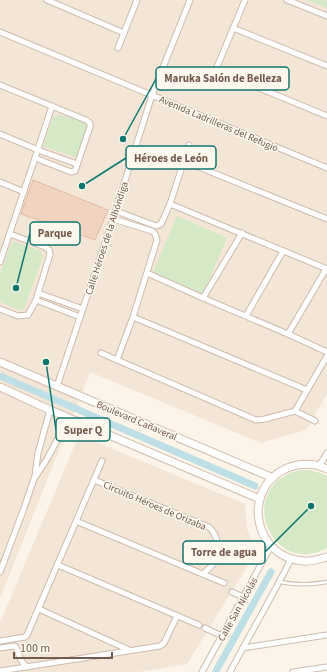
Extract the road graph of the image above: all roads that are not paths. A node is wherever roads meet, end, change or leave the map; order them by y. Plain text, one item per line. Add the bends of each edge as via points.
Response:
1 (47, 0) edge
2 (137, 0) edge
3 (190, 0) edge
4 (245, 0) edge
5 (287, 0) edge
6 (327, 16) edge
7 (233, 28) junction
8 (0, 32) edge
9 (124, 33) junction
10 (118, 48) dead end
11 (327, 66) edge
12 (216, 70) junction
13 (0, 85) edge
14 (209, 86) dead end
15 (152, 95) junction
16 (52, 106) junction
17 (327, 116) edge
18 (0, 134) edge
19 (189, 145) dead end
20 (38, 150) junction
21 (35, 158) junction
22 (184, 161) junction
23 (78, 164) junction
24 (327, 168) edge
25 (0, 182) edge
26 (24, 192) junction
27 (170, 204) junction
28 (116, 211) junction
29 (113, 219) junction
30 (327, 219) edge
31 (242, 233) junction
32 (10, 234) junction
33 (283, 250) junction
34 (0, 262) edge
35 (326, 269) edge
36 (147, 273) junction
37 (38, 293) junction
38 (203, 298) junction
39 (36, 300) junction
40 (0, 309) edge
41 (83, 309) junction
42 (246, 316) junction
43 (133, 317) junction
44 (80, 318) junction
45 (288, 334) junction
46 (327, 352) edge
47 (101, 353) dead end
48 (327, 356) edge
49 (117, 360) junction
50 (0, 362) edge
51 (57, 386) junction
52 (0, 388) edge
53 (307, 390) junction
54 (50, 410) junction
55 (295, 411) junction
56 (69, 418) junction
57 (315, 421) dead end
58 (327, 453) edge
59 (102, 461) dead end
60 (319, 466) junction
61 (327, 469) edge
62 (35, 476) junction
63 (273, 478) junction
64 (94, 480) junction
65 (260, 499) junction
66 (76, 522) junction
67 (271, 546) junction
68 (327, 556) edge
69 (291, 559) junction
70 (58, 565) junction
71 (0, 572) edge
72 (202, 574) junction
73 (280, 582) junction
74 (327, 582) edge
75 (224, 583) dead end
76 (232, 592) dead end
77 (243, 598) junction
78 (39, 609) junction
79 (177, 616) junction
80 (199, 625) dead end
81 (205, 628) dead end
82 (327, 635) edge
83 (222, 636) junction
84 (0, 641) edge
85 (0, 648) edge
86 (243, 648) junction
87 (130, 651) junction
88 (327, 666) edge
89 (27, 667) junction
90 (0, 671) edge
91 (202, 672) edge
92 (230, 672) edge
93 (293, 672) edge

1 - 9 street
2 - 9 street
3 - 15 street, Calle Héroes de la Alhóndiga
4 - 7 street
5 - 6 street
7 - 11 street
7 - 12 street
8 - 15 street, Avenida Ladrilleras del Refugio
9 - 10 street
12 - 14 street
12 - 17 street
13 - 16 street
15 - 24 street, Avenida Ladrilleras del Refugio
15 - 28 street, Calle Héroes de la Alhóndiga
16 - 20 street
16 - 23 street via 90,123
18 - 20 street
19 - 22 street
20 - 21 street
20 - 23 street
21 - 23 street via 71,172 75,171
21 - 26 street
22 - 27 street
22 - 30 street
25 - 26 street
26 - 32 street
27 - 28 street via 158,226
27 - 31 street
28 - 29 street, Calle Héroes de la Alhóndiga
29 - 36 street via 156,234 157,240
29 - 41 street, Calle Héroes de la Alhóndiga
31 - 33 street
31 - 38 street
32 - 34 street
32 - 37 street via 49,250
33 - 35 street
33 - 42 street
35 - 45 street
36 - 38 street
36 - 43 street
37 - 39 street
37 - 41 street
38 - 42 street
39 - 40 street via 26,316 18,316
39 - 44 street
41 - 44 street, Calle Héroes de la Alhóndiga
42 - 45 street
43 - 49 street
43 - 53 street
44 - 51 street, Calle Héroes de la Alhóndiga
45 - 46 street
47 - 49 street
48 - 53 street
49 - 55 street via 256,420
50 - 51 street, Boulevard Cañaveral
51 - 63 street, Boulevard Cañaveral
52 - 54 street
53 - 55 street
54 - 56 street
54 - 62 street via 38,453
55 - 57 street
56 - 62 street
56 - 65 street
58 - 60 street
59 - 64 street, Circuito Héroes de Orizaba
60 - 61 street
60 - 63 street via 310,464 290,467
62 - 71 street
63 - 65 street
64 - 66 street, Circuito Héroes de Orizaba
64 - 72 street, Circuito Héroes de Orizaba via 209,527 216,539 218,551 214,563
65 - 67 street via 259,524
66 - 70 street, Circuito Héroes de Orizaba
66 - 72 street
67 - 69 street
67 - 77 street, Calle San Nicolás
68 - 69 street via 316,560
69 - 73 street
70 - 78 street, Circuito Héroes de Orizaba
70 - 79 street
72 - 75 street
73 - 74 lane via 307,585
73 - 86 street
76 - 77 street
77 - 83 street, Calle San Nicolás
78 - 84 street, Circuito Héroes de Orizaba via 25,637
78 - 87 street
79 - 80 street
79 - 87 street via 163,645
81 - 83 street
82 - 86 street
83 - 91 street, Calle San Nicolás
85 - 89 street via 16,647 20,660
86 - 92 street
87 - 89 street
88 - 93 street
89 - 90 street

